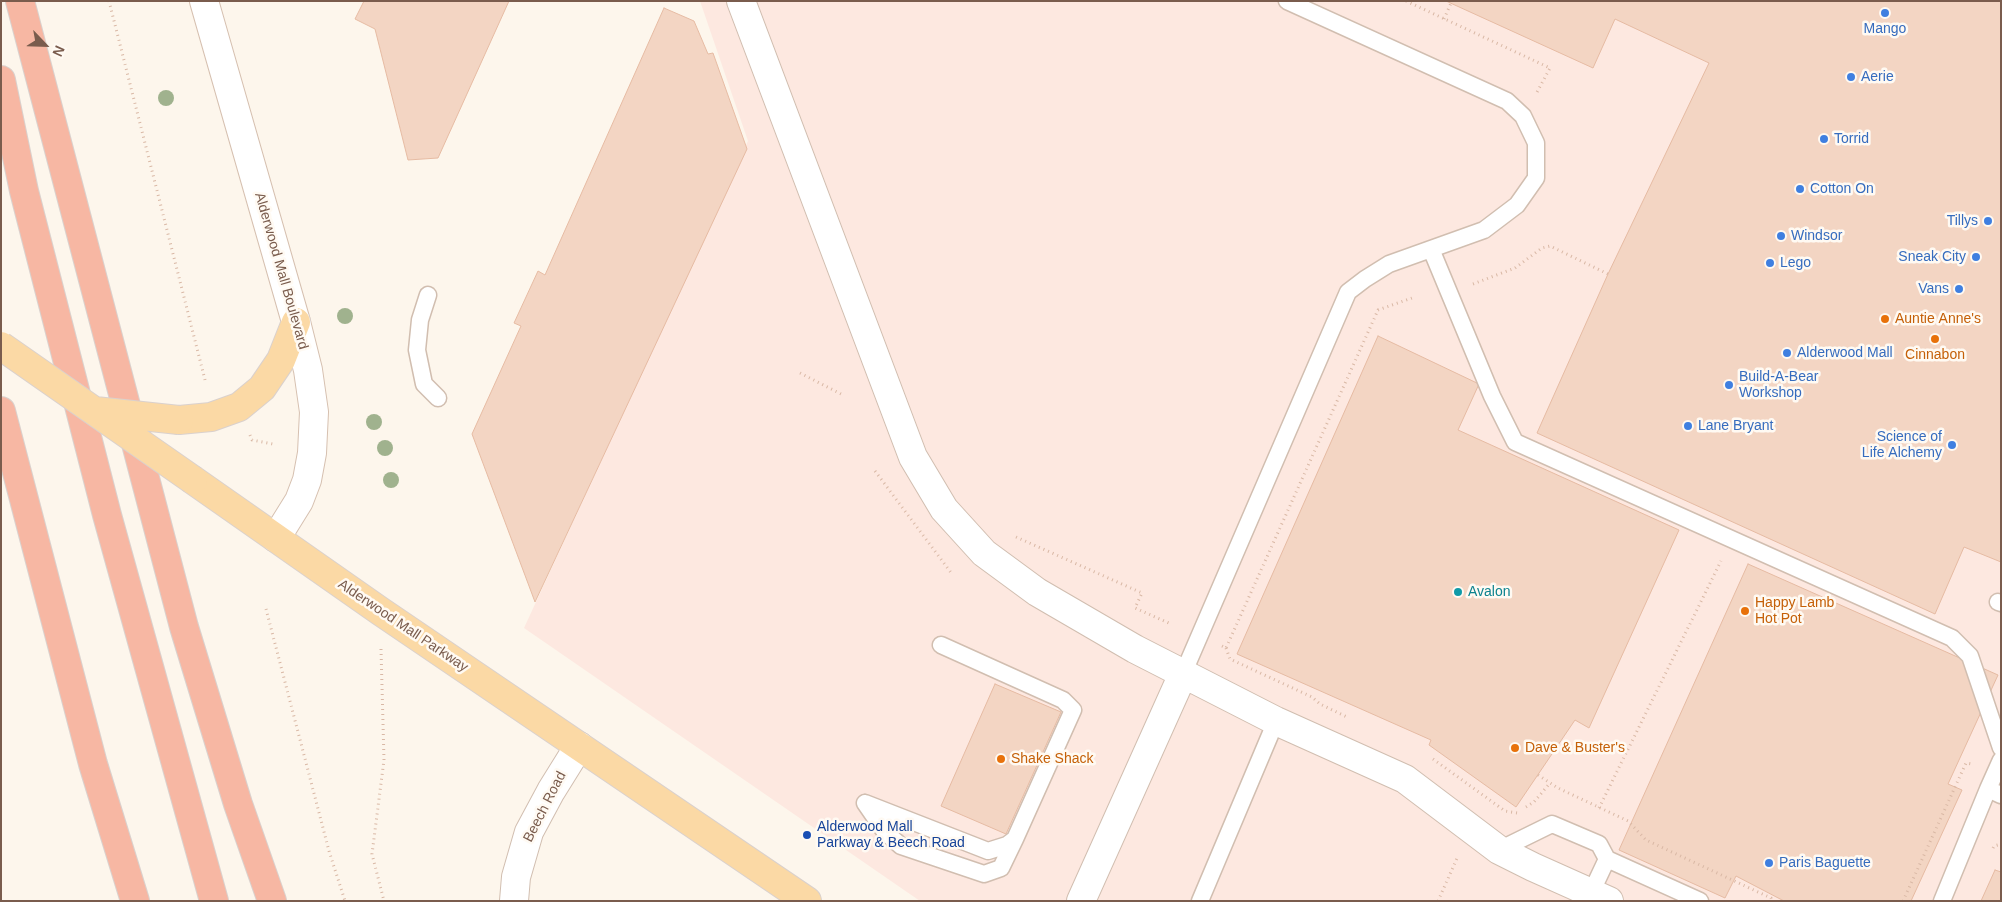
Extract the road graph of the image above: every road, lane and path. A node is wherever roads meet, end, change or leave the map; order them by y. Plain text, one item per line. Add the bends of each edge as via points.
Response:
1 (20, 1) edge
2 (109, 1) edge
3 (204, 1) edge
4 (741, 1) edge
5 (1287, 1) edge
6 (1406, 1) edge
7 (1450, 3) dead end
8 (1444, 19) junction
9 (1, 80) edge
10 (1523, 116) junction
11 (1, 119) edge
12 (24, 191) junction
13 (1431, 249) junction
14 (1608, 274) dead end
15 (1473, 284) dead end
16 (428, 295) dead end
17 (1412, 298) dead end
18 (296, 322) junction
19 (1, 346) edge
20 (800, 373) dead end
21 (205, 380) dead end
22 (843, 395) dead end
23 (438, 398) dead end
24 (1, 410) edge
25 (93, 411) junction
26 (249, 434) dead end
27 (273, 444) dead end
28 (875, 471) dead end
29 (1012, 535) dead end
30 (276, 538) junction
31 (1732, 540) junction
32 (952, 574) dead end
33 (266, 609) dead end
34 (380, 611) junction
35 (1171, 624) dead end
36 (941, 645) dead end
37 (1220, 645) dead end
38 (1183, 674) junction
39 (1276, 721) junction
40 (579, 746) junction
41 (2001, 748) edge
42 (2001, 760) edge
43 (1974, 764) dead end
44 (1538, 775) dead end
45 (1550, 783) junction
46 (1994, 792) edge
47 (1495, 805) dead end
48 (1599, 808) junction
49 (1015, 839) junction
50 (1499, 850) junction
51 (1607, 859) junction
52 (1587, 895) edge
53 (135, 901) edge
54 (214, 901) edge
55 (272, 901) edge
56 (345, 901) edge
57 (384, 901) edge
58 (514, 901) edge
59 (807, 901) edge
60 (1081, 901) edge
61 (1200, 901) edge
62 (1700, 901) edge
63 (1772, 901) edge
64 (1903, 901) edge
65 (1942, 901) edge

1 - 55 highway via 184,627 238,804
2 - 21 path
3 - 18 street, Alderwood Mall Boulevard
4 - 38 street via 913,457 944,509 984,553 1037,592
5 - 10 lane via 1507,101
6 - 8 path
7 - 8 path
8 - 10 path via 1550,68
9 - 12 highway
10 - 13 lane via 1536,143 1536,178 1517,205 1484,230
11 - 12 highway
12 - 54 highway via 107,515
13 - 31 lane via 1492,396 1515,442
13 - 38 lane via 1389,264 1348,292
14 - 15 path via 1550,246 1542,248 1515,268
16 - 23 lane via 420,320 417,350 424,384
17 - 37 path via 1378,310 1226,648
18 - 25 main road, bridge via 280,360 262,388 239,406 211,417 179,420
18 - 30 street, Alderwood Mall Boulevard via 314,412 312,453 299,501
19 - 25 main road, Alderwood Mall Parkway, bridge
20 - 22 path
24 - 53 highway via 92,764
25 - 30 main road, Alderwood Mall Parkway, bridge
26 - 27 path via 252,440
28 - 32 path
29 - 35 path via 1142,593 1135,608
30 - 34 main road, Alderwood Mall Parkway
31 - 41 lane via 1952,638 1970,656
31 - 48 path
33 - 56 path
34 - 40 main road, Alderwood Mall Parkway
34 - 57 path via 384,760 372,854
36 - 49 lane via 1062,700 1073,710
38 - 39 street
38 - 60 street
39 - 50 street via 1405,779
39 - 61 lane
40 - 58 street, Beech Road via 529,832 516,877
40 - 59 main road, Alderwood Mall Parkway
42 - 46 lane
43 - 64 path via 1966,763
44 - 45 path
45 - 47 path via 1534,802 1517,812 1505,811
45 - 48 path
46 - 65 lane
48 - 63 path via 1628,821 1646,840
49 - 49 lane via 988,852 865,803 885,832 902,846 984,874 1001,868
50 - 51 lane via 1552,824 1599,844
50 - 52 street
51 - 52 lane
51 - 62 lane

